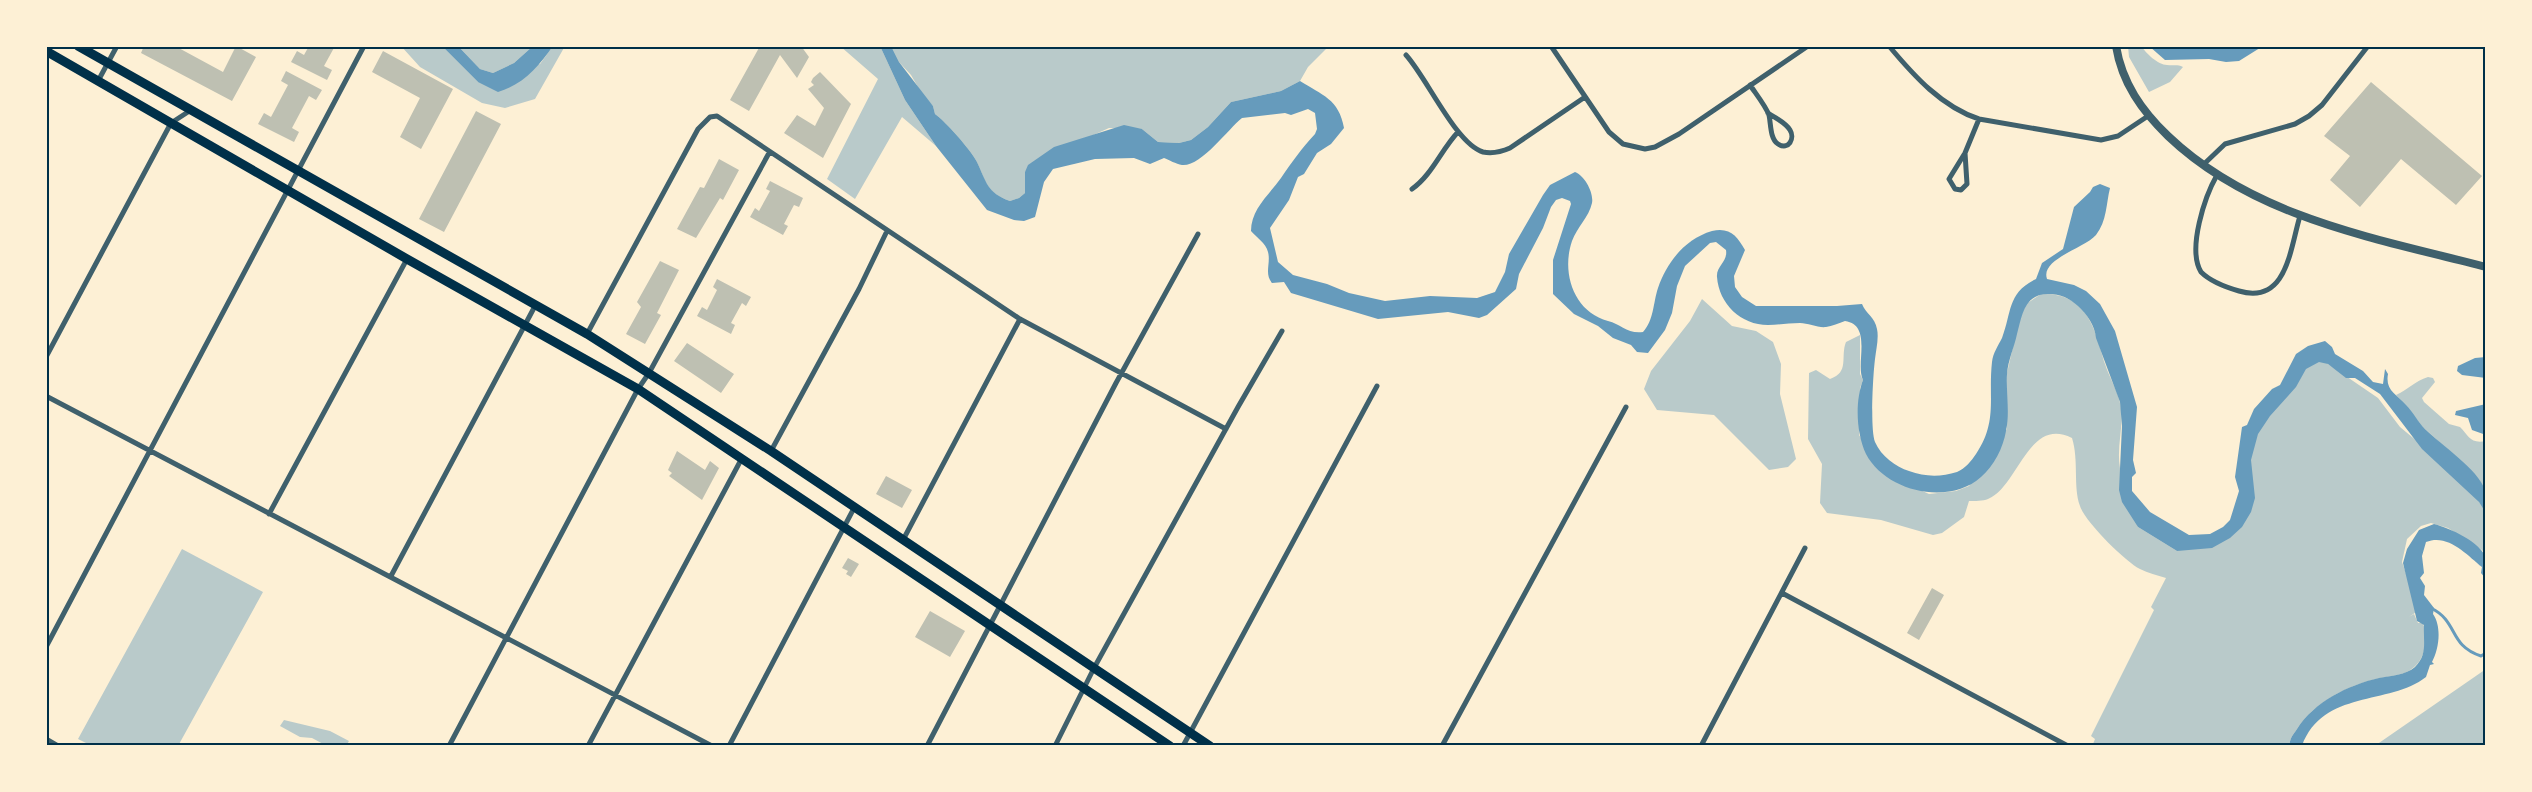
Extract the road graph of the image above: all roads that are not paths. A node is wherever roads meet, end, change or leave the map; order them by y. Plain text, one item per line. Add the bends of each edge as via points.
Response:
1 (78, 46) edge
2 (117, 46) edge
3 (364, 46) edge
4 (1551, 46) edge
5 (1808, 46) edge
6 (1889, 46) edge
7 (2116, 46) edge
8 (2368, 46) edge
9 (46, 51) edge
10 (1406, 55) dead end
11 (108, 63) junction
12 (98, 81) junction
13 (1750, 85) junction
14 (1585, 97) junction
15 (191, 110) junction
16 (1768, 113) junction
17 (2148, 116) junction
18 (1979, 119) junction
19 (171, 123) junction
20 (1458, 132) junction
21 (769, 153) junction
22 (1965, 153) junction
23 (2203, 165) junction
24 (297, 171) junction
25 (2218, 175) junction
26 (287, 188) junction
27 (1412, 189) dead end
28 (2300, 216) junction
29 (887, 231) junction
30 (1198, 234) dead end
31 (407, 259) junction
32 (2486, 267) edge
33 (535, 306) junction
34 (1020, 319) junction
35 (525, 325) junction
36 (1282, 331) dead end
37 (587, 334) junction
38 (46, 356) edge
39 (1122, 372) junction
40 (649, 373) junction
41 (1377, 386) dead end
42 (638, 388) junction
43 (46, 396) edge
44 (1626, 407) dead end
45 (1226, 429) junction
46 (150, 450) junction
47 (771, 451) junction
48 (742, 458) junction
49 (854, 508) junction
50 (269, 514) junction
51 (844, 524) junction
52 (903, 540) junction
53 (1805, 548) dead end
54 (390, 576) junction
55 (1782, 593) junction
56 (1000, 605) junction
57 (991, 625) junction
58 (506, 638) junction
59 (46, 647) edge
60 (1094, 668) junction
61 (1085, 687) junction
62 (615, 696) junction
63 (1188, 731) junction
64 (46, 739) edge
65 (58, 746) edge
66 (449, 746) edge
67 (588, 746) edge
68 (712, 746) edge
69 (729, 746) edge
70 (927, 746) edge
71 (1055, 746) edge
72 (1170, 746) edge
73 (1182, 746) edge
74 (1210, 746) edge
75 (1442, 746) edge
76 (1701, 746) edge
77 (2068, 746) edge

1 - 11 main road
2 - 11 street
3 - 24 street
4 - 14 street
5 - 13 street
6 - 18 street via 1943,101 1962,114
7 - 17 street via 2131,90
8 - 23 street via 2322,105 2308,116 2295,124 2225,144
9 - 12 main road
10 - 20 street
11 - 12 street
11 - 15 main road
12 - 19 main road
13 - 14 street via 1663,143 1645,149 1623,144 1609,132
13 - 16 street
14 - 20 street via 1498,153 1474,148
15 - 19 street
15 - 24 main road
16 - 16 street via 1773,138 1778,144 1790,144 1792,132 1786,124
17 - 18 street via 2118,136 2101,140
17 - 23 street
18 - 22 street
19 - 26 main road
19 - 38 street
20 - 27 street via 1423,181
21 - 29 street
21 - 37 street via 717,116 705,120
21 - 40 street
22 - 22 street via 1949,179 1955,189 1961,190 1966,184
23 - 25 street
24 - 26 street
24 - 33 main road
25 - 28 street via 2249,194
25 - 28 street via 2207,196 2195,253 2201,272 2227,288 2259,294 2277,284 2284,272
26 - 31 main road
26 - 46 street
28 - 32 street
29 - 34 street
29 - 47 street
30 - 39 street
31 - 35 main road
31 - 50 street
33 - 35 street
33 - 37 main road
34 - 39 street
34 - 52 street
35 - 42 main road
35 - 54 street
36 - 45 street
37 - 40 main road
39 - 45 street
39 - 56 street
40 - 42 street
40 - 47 main road
41 - 63 street
42 - 48 main road
42 - 58 street
43 - 46 street
44 - 75 street
45 - 60 street
46 - 50 street
46 - 59 street
47 - 49 main road
48 - 51 main road
48 - 62 street
49 - 51 street
49 - 52 main road
50 - 54 street
51 - 57 main road
51 - 69 street
52 - 56 main road
53 - 55 street
54 - 58 street
55 - 76 street
55 - 77 street
56 - 57 street
56 - 60 main road
57 - 61 main road
57 - 70 street
58 - 62 street
58 - 66 street
60 - 61 street
60 - 63 main road
61 - 71 street
61 - 72 main road
62 - 67 street
62 - 68 street
63 - 73 street
63 - 74 main road
64 - 65 street

